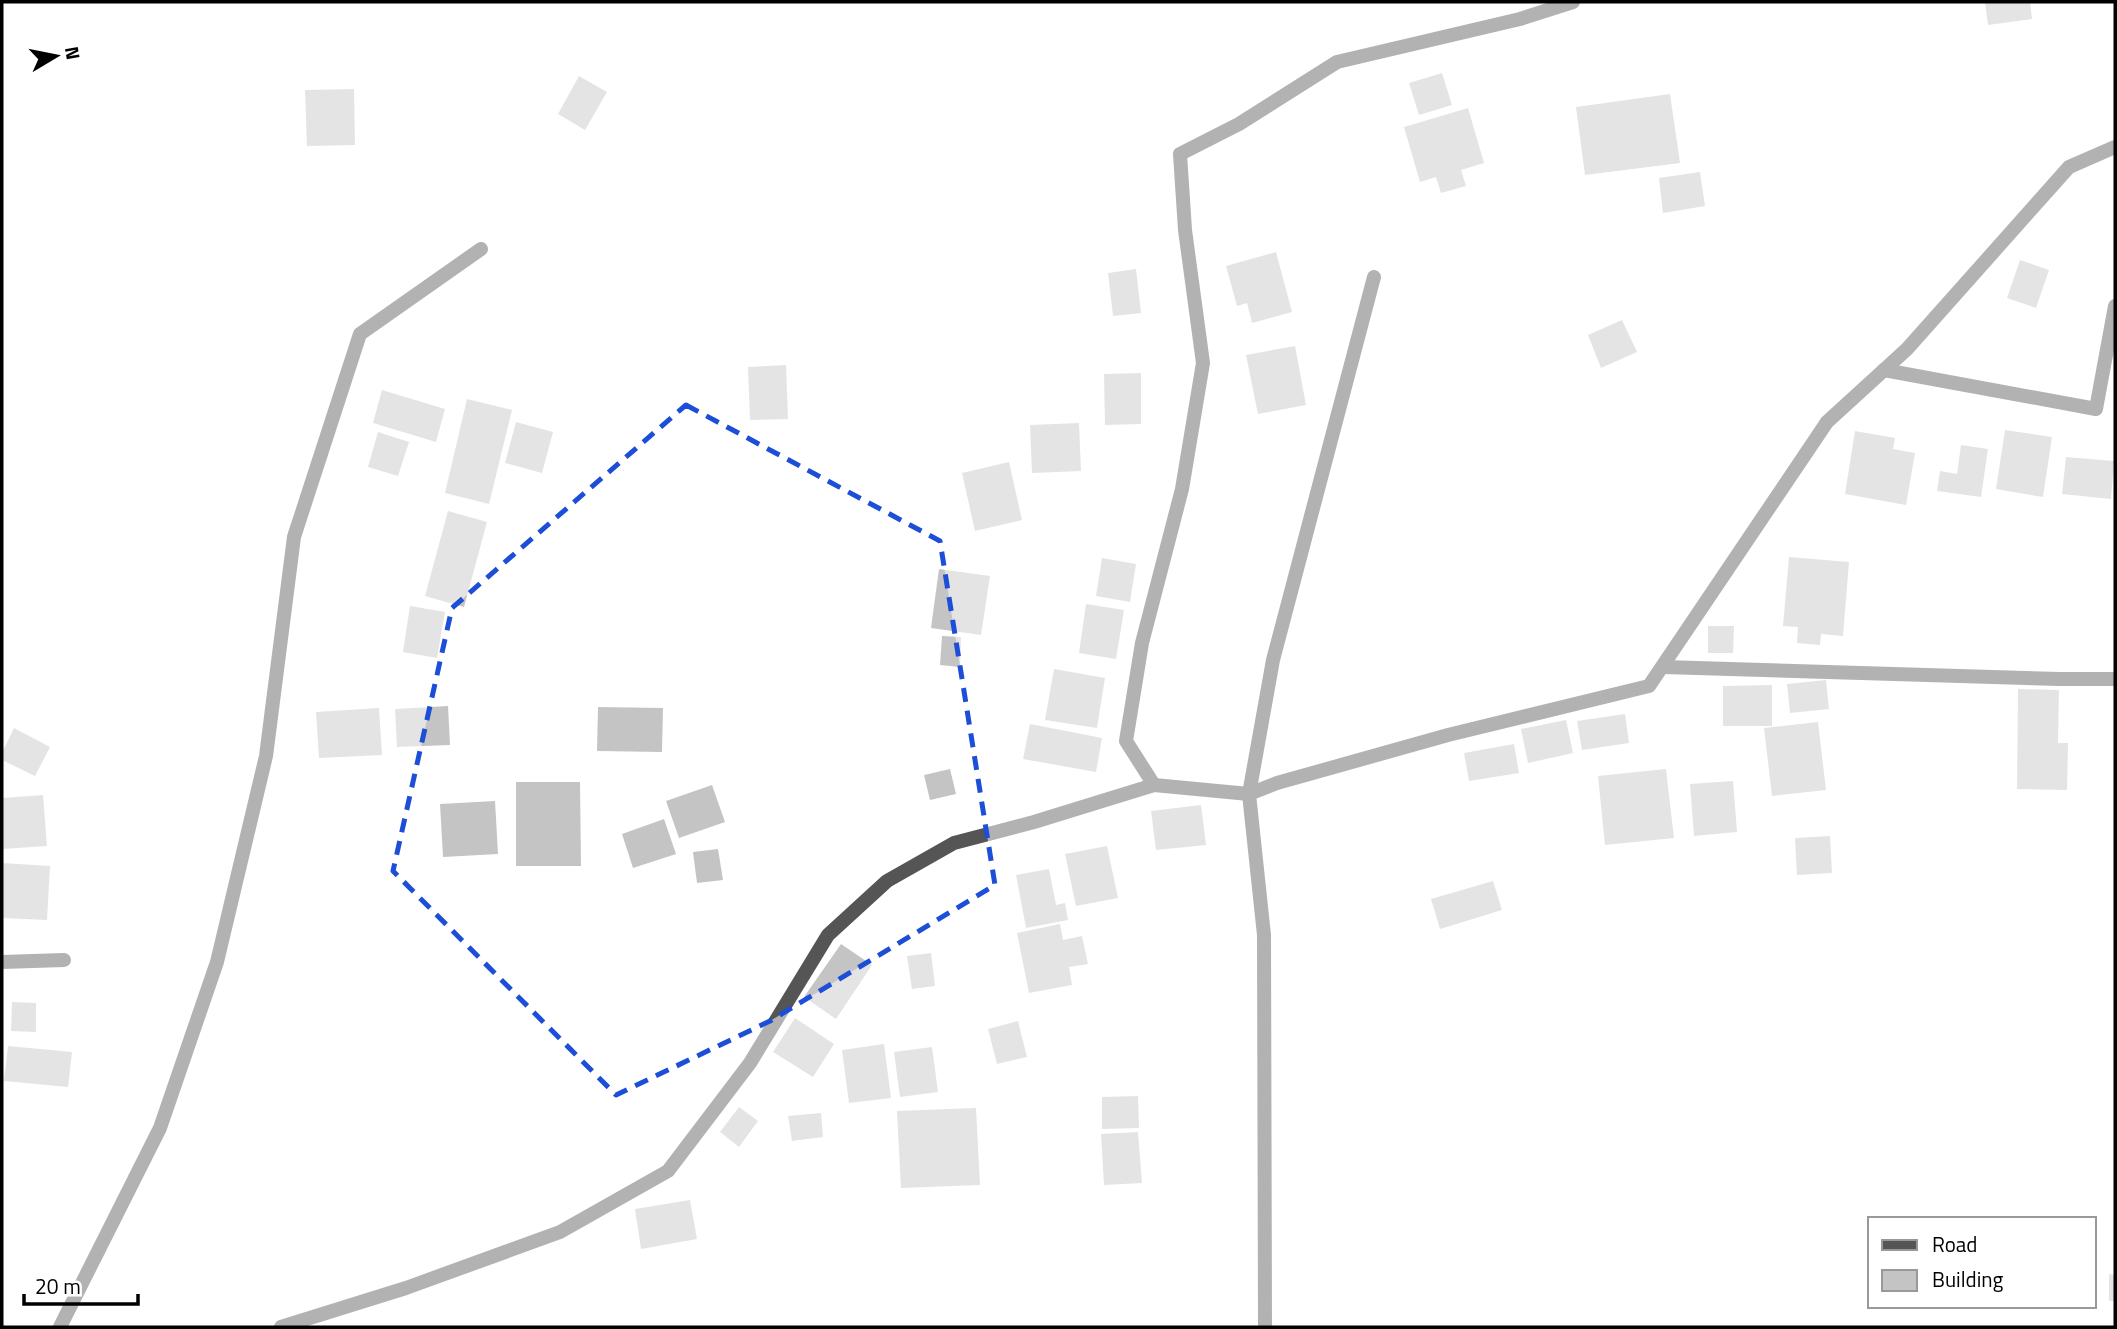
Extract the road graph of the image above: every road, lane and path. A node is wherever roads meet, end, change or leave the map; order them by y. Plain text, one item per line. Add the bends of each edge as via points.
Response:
1 (1573, 2) edge
2 (2115, 147) edge
3 (481, 249) dead end
4 (1374, 277) dead end
5 (2115, 306) edge
6 (1884, 370) junction
7 (1662, 667) junction
8 (2115, 679) edge
9 (1154, 785) junction
10 (1249, 794) junction
11 (64, 960) dead end
12 (2, 962) edge
13 (60, 1327) edge
14 (281, 1327) edge
15 (1265, 1327) edge

1 - 9 street via 1337,62 1239,124 1180,154 1203,363 1182,489 1142,643 1126,741
2 - 6 street via 2069,167
3 - 13 street via 360,334 294,537 266,756 216,962 160,1128
4 - 10 street via 1273,660
5 - 6 street via 2096,409
6 - 7 street via 1826,422
7 - 8 street
7 - 10 street via 1649,686 1448,735
9 - 10 street
9 - 14 street via 954,842 887,881 828,935 750,1063 668,1171 561,1232
10 - 15 street via 1264,935
11 - 12 street

